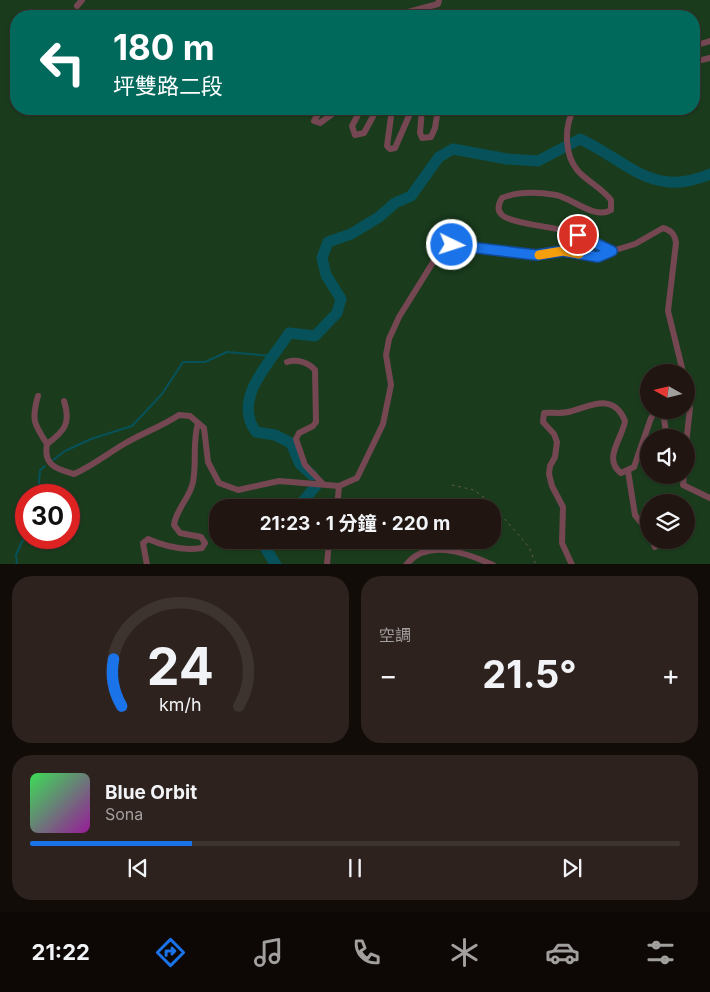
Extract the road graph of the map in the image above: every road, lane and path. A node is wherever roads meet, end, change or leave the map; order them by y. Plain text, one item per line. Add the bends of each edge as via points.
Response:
1 (82, 0) edge
2 (439, 0) edge
3 (77, 6) dead end
4 (416, 10) edge
5 (318, 115) edge
6 (331, 115) edge
7 (358, 115) edge
8 (373, 115) edge
9 (391, 115) edge
10 (409, 115) edge
11 (422, 115) edge
12 (437, 115) edge
13 (571, 115) edge
14 (612, 251) junction
15 (287, 362) dead end
16 (681, 364) edge
17 (38, 396) dead end
18 (64, 401) dead end
19 (198, 423) junction
20 (647, 429) edge
21 (666, 429) edge
22 (47, 444) junction
23 (640, 450) edge
24 (628, 472) junction
25 (323, 484) junction
26 (683, 485) edge
27 (339, 486) junction
28 (452, 486) dead end
29 (710, 498) edge
30 (338, 499) edge
31 (640, 521) edge
32 (328, 549) edge
33 (147, 564) edge
34 (326, 564) edge
35 (406, 564) edge
36 (493, 564) edge
37 (536, 564) edge
38 (572, 564) edge

1 - 3 street
2 - 4 street via 438,4
5 - 6 street via 314,121 320,123
7 - 8 street via 352,126 355,135 364,133
9 - 10 street via 386,146 390,149 395,148
11 - 12 street via 422,138 431,137
13 - 14 street via 566,131 571,158 577,170 611,200 610,210 600,213 557,195 525,192 502,198 498,209 508,218 564,230
14 - 16 street via 635,244 663,228 675,236 668,311
14 - 27 street via 598,257 563,251 536,255 452,245 440,251 389,339 386,355 391,385 383,424 357,478
15 - 25 street via 293,360 310,364 315,370 316,422 299,433 296,439 305,465
17 - 22 street via 33,423
18 - 22 street via 68,421 62,433
19 - 22 street via 190,416 179,415 74,474 56,469 48,462 45,454
19 - 25 street via 204,428 208,462 220,483 238,490 279,481
19 - 33 street via 193,439 193,481 174,525 180,533 201,537 204,543 202,548 191,550 165,546 148,539 143,543
20 - 21 street via 657,410 663,413
23 - 24 street via 634,467
24 - 31 street via 635,515
24 - 38 street via 621,473 614,463 614,445 625,421 618,409 599,402 565,413 544,413 543,422 557,442 549,474 563,507 562,543
25 - 27 street
26 - 29 street
27 - 30 street
28 - 37 path via 474,490 490,502 529,547
32 - 34 street
35 - 36 street via 421,553 436,549

